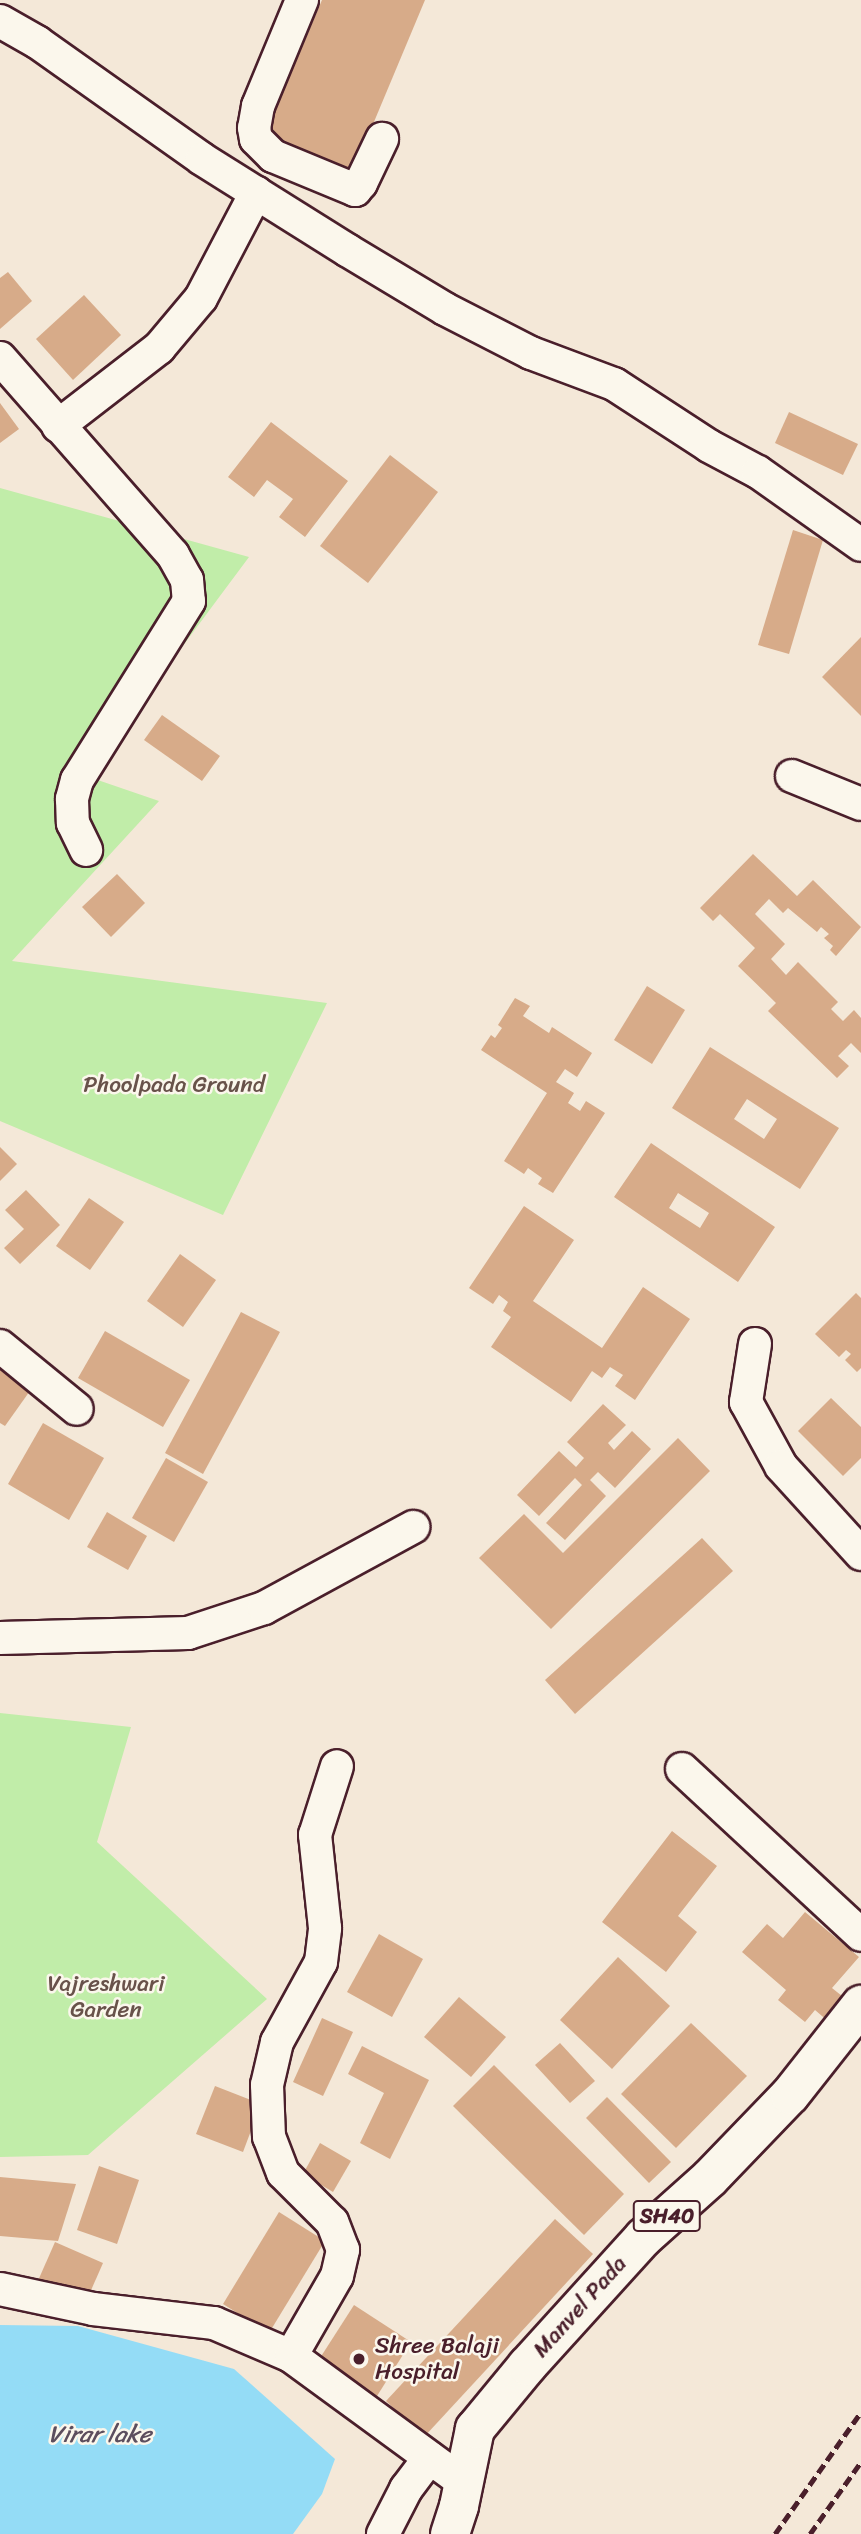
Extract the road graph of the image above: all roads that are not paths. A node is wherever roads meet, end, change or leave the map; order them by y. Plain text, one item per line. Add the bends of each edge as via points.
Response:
1 (302, 0) edge
2 (0, 21) edge
3 (382, 139) dead end
4 (265, 173) junction
5 (0, 358) edge
6 (58, 426) junction
7 (861, 545) edge
8 (792, 776) dead end
9 (861, 804) edge
10 (86, 850) dead end
11 (755, 1344) dead end
12 (0, 1346) edge
13 (77, 1409) dead end
14 (413, 1527) dead end
15 (861, 1554) edge
16 (0, 1637) edge
17 (337, 1766) dead end
18 (682, 1769) dead end
19 (861, 1935) edge
20 (861, 2005) edge
21 (0, 2289) edge
22 (291, 2356) junction
23 (429, 2458) junction
24 (463, 2482) junction
25 (383, 2534) edge
26 (450, 2534) edge

1 - 4 street via 258,106 254,128
2 - 4 street via 202,159
3 - 4 street via 355,190
4 - 6 street via 201,298 159,348
4 - 7 street via 444,309 531,353 614,384 758,472
5 - 6 street
6 - 10 street via 173,555 187,580 189,601 77,780 72,799 74,823
8 - 9 street
11 - 15 street via 746,1402 781,1466
12 - 13 street
14 - 16 street via 264,1608 188,1633
17 - 22 street via 315,1835 325,1928 321,1962 277,2042 267,2085 270,2137 282,2172 332,2222 342,2250 337,2276
18 - 19 street
20 - 24 main road, Manvel Pada / SH40 via 790,2095 710,2178 643,2238 527,2366 475,2429
21 - 22 street via 93,2309 214,2323
22 - 23 street
23 - 24 street
23 - 25 street via 406,2489
24 - 26 main road

